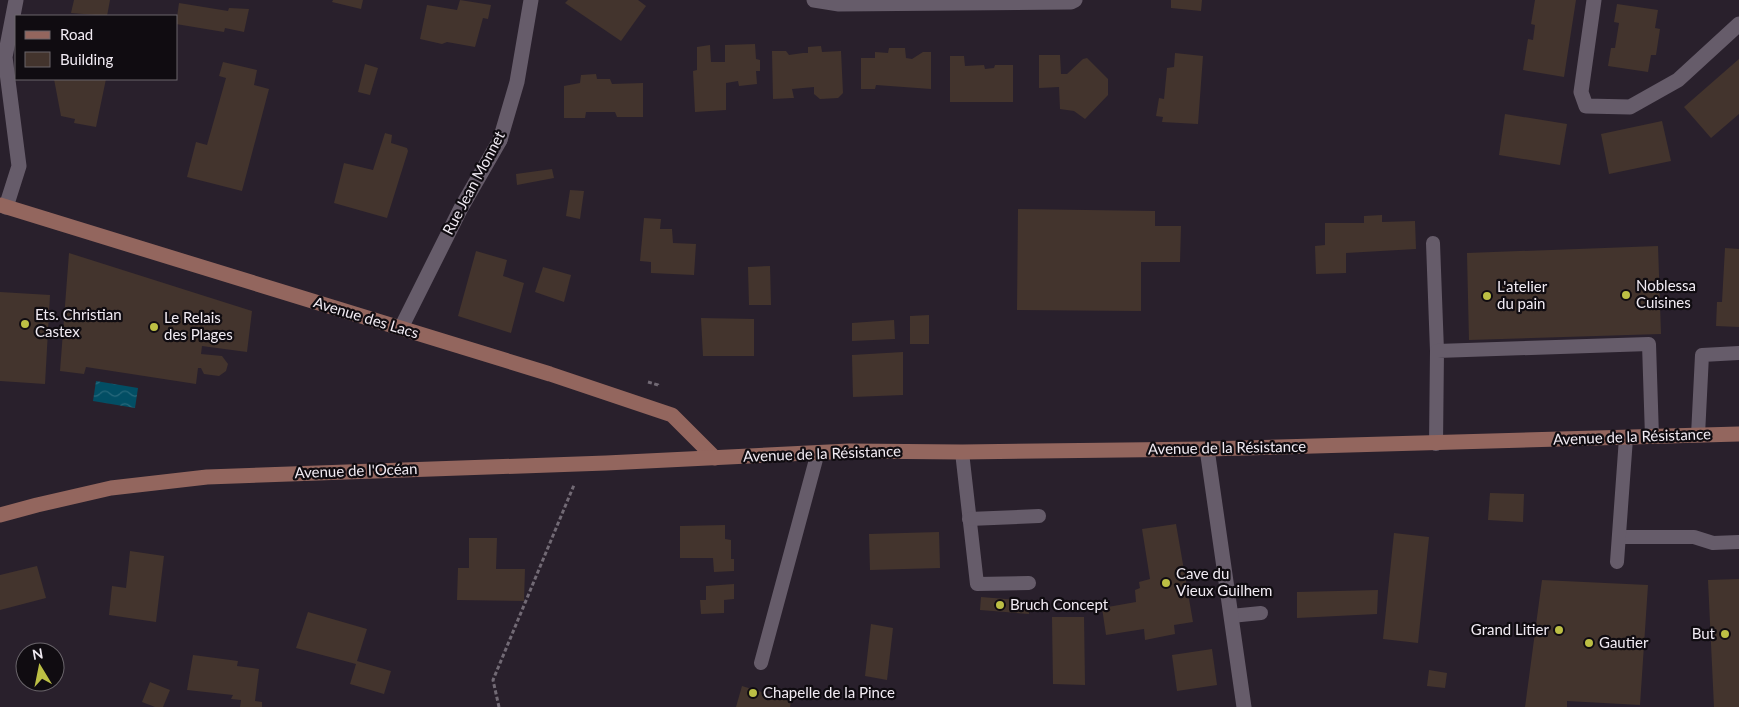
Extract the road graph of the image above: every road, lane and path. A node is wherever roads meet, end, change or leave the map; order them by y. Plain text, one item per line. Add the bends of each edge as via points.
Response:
1 (16, 0) edge
2 (530, 0) edge
3 (814, 0) edge
4 (1075, 0) edge
5 (1594, 0) edge
6 (1739, 24) edge
7 (3, 206) edge
8 (1433, 243) dead end
9 (401, 328) junction
10 (1436, 351) junction
11 (1739, 353) edge
12 (1739, 434) edge
13 (1698, 435) junction
14 (1652, 437) junction
15 (1626, 438) junction
16 (1436, 444) junction
17 (1207, 449) junction
18 (818, 452) junction
19 (962, 452) junction
20 (715, 458) junction
21 (583, 464) junction
22 (0, 515) edge
23 (1039, 516) dead end
24 (969, 519) junction
25 (1619, 537) junction
26 (1739, 542) edge
27 (1617, 562) dead end
28 (1029, 583) dead end
29 (1261, 613) dead end
30 (1231, 616) junction
31 (761, 663) dead end
32 (499, 707) edge
33 (1244, 707) edge

1 - 7 street via 5,57 19,166
2 - 9 street, Rue Jean Monnet via 517,82 500,140 461,208
3 - 4 street via 839,4
5 - 6 street via 1581,92 1586,106 1630,107 1678,80
7 - 9 main road, Avenue des Lacs
8 - 10 lane
9 - 20 main road, Avenue des Lacs via 672,415
10 - 14 lane via 1649,344
10 - 16 lane
11 - 13 lane via 1702,355
12 - 13 main road, Avenue de la Résistance
13 - 14 main road, Avenue de la Résistance
14 - 15 main road, Avenue de la Résistance
15 - 16 main road, Avenue de la Résistance
15 - 25 lane
16 - 17 main road, Avenue de la Résistance
17 - 19 main road, Avenue de la Résistance
17 - 30 street
18 - 19 main road, Avenue de la Résistance
18 - 20 main road, Avenue de la Résistance
18 - 31 lane
19 - 24 lane
20 - 21 main road, Avenue de l'Océan
21 - 22 main road, Avenue de l'Océan via 207,477 111,488
21 - 32 path via 494,680
23 - 24 lane
24 - 28 lane via 978,584
25 - 26 lane via 1694,537 1713,543
25 - 27 lane
29 - 30 lane
30 - 33 street

